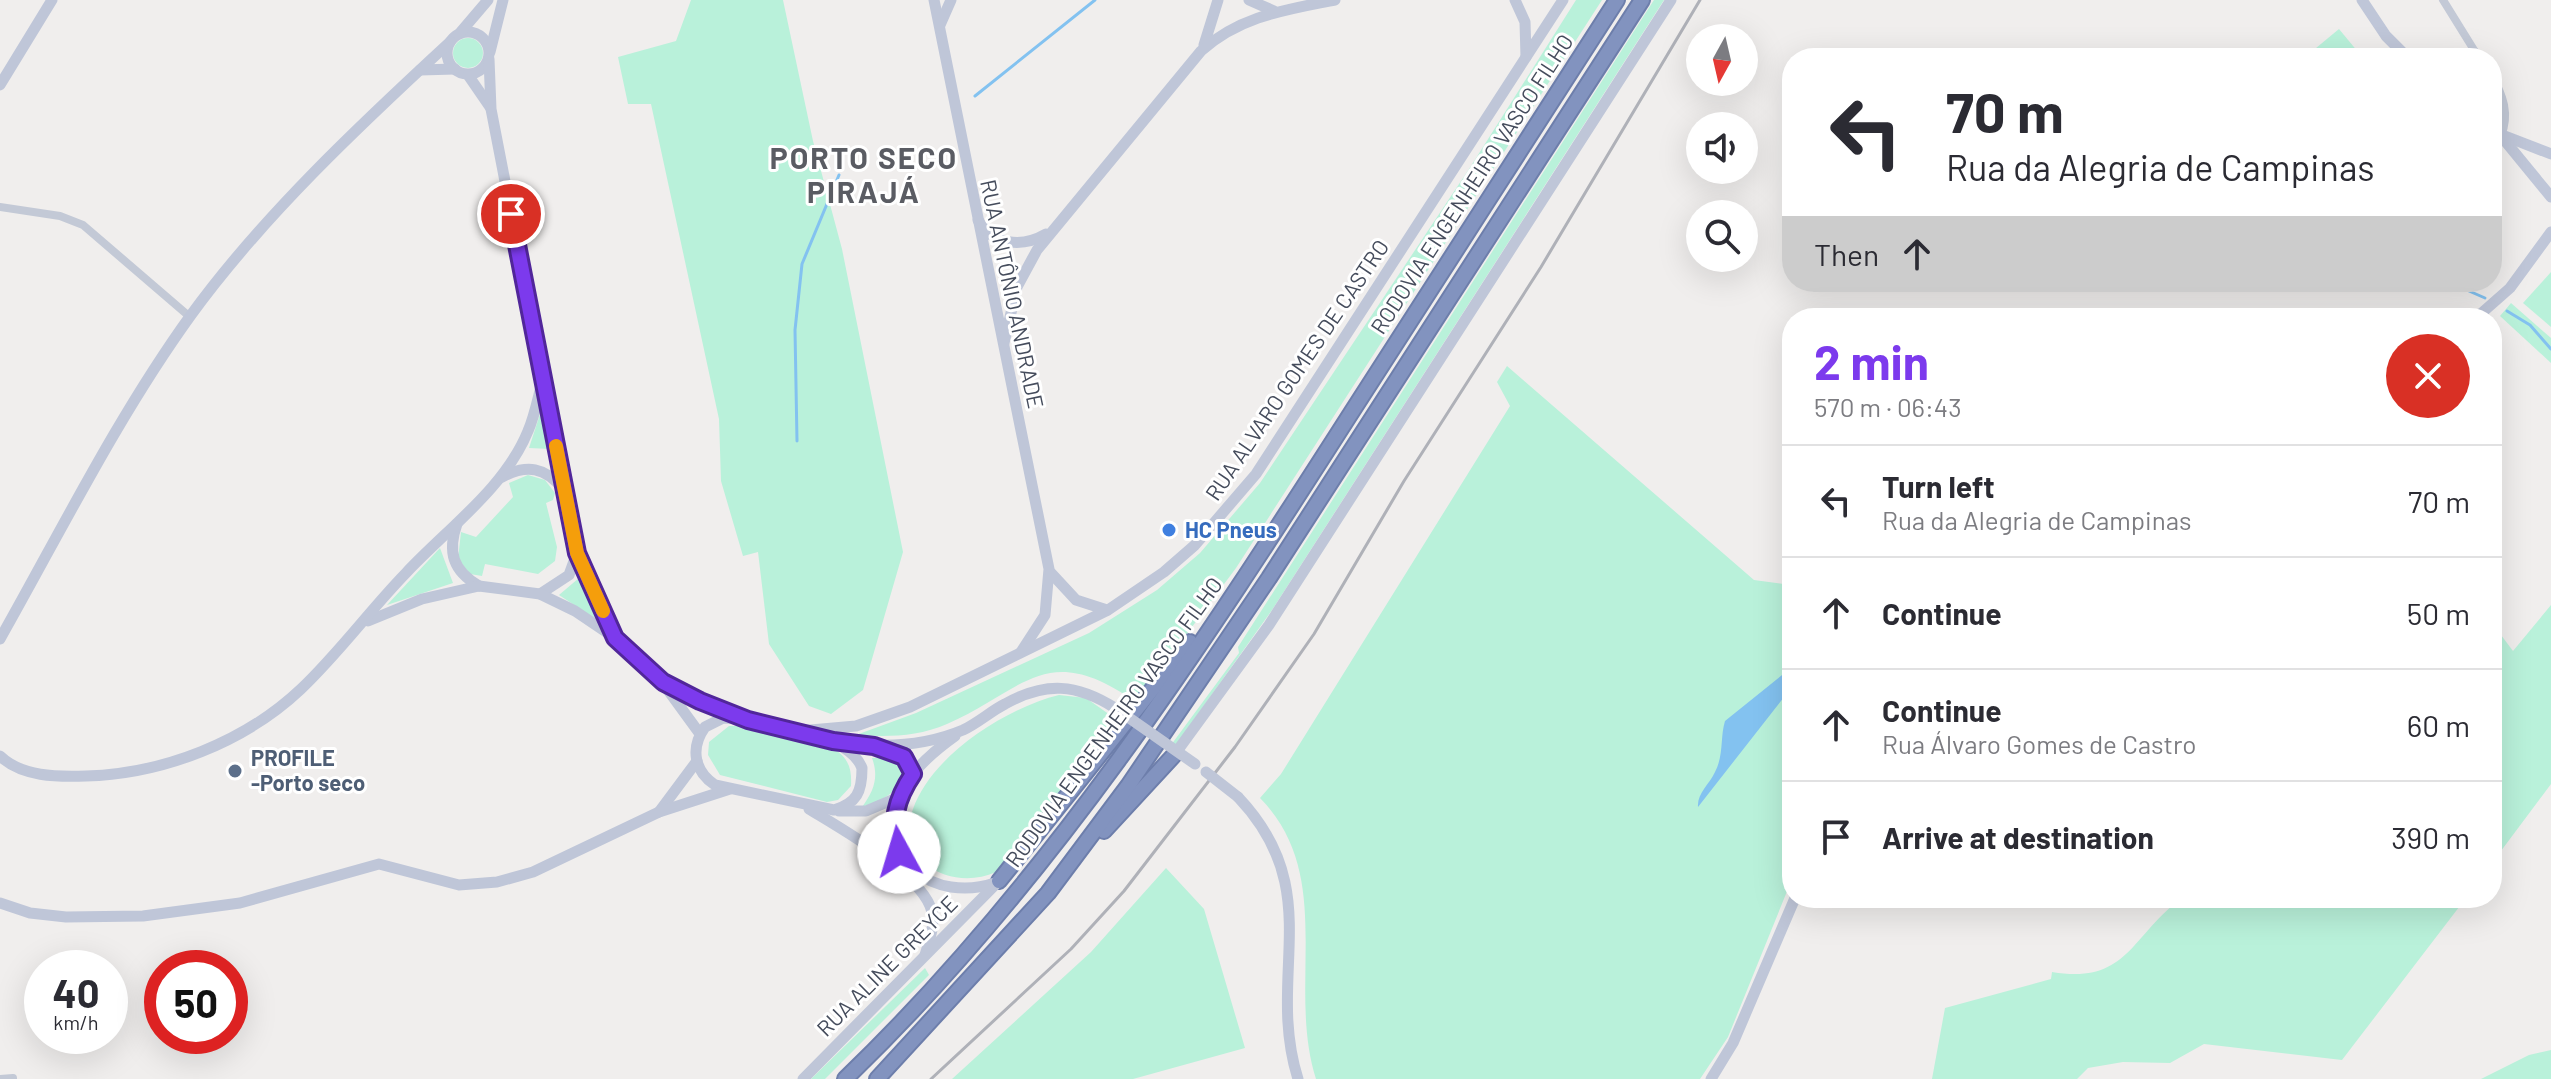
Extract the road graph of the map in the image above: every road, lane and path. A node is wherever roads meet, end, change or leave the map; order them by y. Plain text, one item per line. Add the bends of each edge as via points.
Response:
1 (52, 0) edge
2 (488, 0) edge
3 (503, 0) edge
4 (934, 0) edge
5 (951, 0) edge
6 (1218, 0) edge
7 (1249, 0) edge
8 (1335, 0) edge
9 (1515, 0) edge
10 (1563, 0) edge
11 (1617, 0) edge
12 (1642, 0) edge
13 (1671, 0) edge
14 (2362, 0) edge
15 (2443, 0) edge
16 (1275, 12) junction
17 (940, 26) junction
18 (454, 38) junction
19 (2398, 48) edge
20 (2473, 48) edge
21 (1201, 51) junction
22 (490, 56) junction
23 (1526, 58) junction
24 (455, 69) junction
25 (420, 70) junction
26 (468, 75) junction
27 (0, 85) edge
28 (2502, 99) edge
29 (491, 109) junction
30 (2502, 127) edge
31 (2502, 135) edge
32 (2502, 140) edge
33 (2551, 154) edge
34 (2551, 197) edge
35 (0, 207) edge
36 (975, 216) junction
37 (1050, 232) junction
38 (2551, 232) edge
39 (2489, 308) edge
40 (190, 317) junction
41 (1003, 351) junction
42 (543, 379) junction
43 (499, 479) junction
44 (565, 493) junction
45 (458, 520) junction
46 (577, 553) junction
47 (1254, 565) junction
48 (1049, 569) junction
49 (479, 586) junction
50 (540, 594) junction
51 (1108, 610) junction
52 (363, 622) junction
53 (615, 638) junction
54 (0, 639) edge
55 (1020, 653) junction
56 (663, 682) junction
57 (748, 720) junction
58 (964, 730) junction
59 (799, 731) junction
60 (700, 734) junction
61 (833, 741) junction
62 (874, 746) junction
63 (1175, 754) joint
64 (0, 756) edge
65 (697, 761) junction
66 (913, 774) junction
67 (730, 789) junction
68 (899, 797) junction
69 (805, 807) junction
70 (834, 810) junction
71 (659, 812) junction
72 (1080, 853) junction
73 (999, 881) junction
74 (0, 903) edge
75 (1791, 908) edge
76 (923, 960) junction
77 (13, 1078) edge
78 (0, 1079) edge
79 (803, 1079) edge
80 (845, 1079) edge
81 (877, 1079) edge
82 (1298, 1079) edge
83 (1711, 1079) edge

1 - 27 main road
2 - 18 main road
3 - 22 main road
4 - 17 main road, RUA ANTÔNIO ANDRADE
5 - 17 main road
6 - 21 main road
7 - 16 main road
8 - 16 main road
9 - 23 main road via 1525,22
10 - 23 main road, RUA ALVARO GOMES DE CASTRO
11 - 47 highway, RODOVIA ENGENHEIRO VASCO FILHO
12 - 72 highway, RODOVIA ENGENHEIRO VASCO FILHO via 1269,578
13 - 63 main road via 1278,612
14 - 19 main road
15 - 20 street
16 - 21 main road via 1236,25
17 - 36 main road, RUA ANTÔNIO ANDRADE
18 - 22 main road via 480,35
18 - 24 main road via 447,54
18 - 25 main road
21 - 37 main road
22 - 26 main road via 481,70
22 - 29 main road
23 - 51 main road, RUA ALVARO GOMES DE CASTRO via 1256,474 1195,545
24 - 25 main road
24 - 26 main road
25 - 40 main road via 264,229
26 - 29 main road
28 - 30 street
29 - 42 main road
31 - 33 main road
32 - 34 main road
35 - 40 street via 83,225
36 - 37 main road via 989,235 1008,242 1030,241
36 - 41 main road, RUA ANTÔNIO ANDRADE
37 - 41 main road via 1017,287
38 - 39 main road
40 - 54 main road via 118,429
41 - 48 main road, RUA ANTÔNIO ANDRADE
42 - 43 main road via 527,433
42 - 44 main road
43 - 44 main road via 527,467 538,469
43 - 45 main road
44 - 46 main road
45 - 49 main road via 452,542 455,566
45 - 52 main road
46 - 50 main road via 569,575
46 - 53 main road
47 - 73 highway
47 - 80 highway, RODOVIA ENGENHEIRO VASCO FILHO via 1030,877
48 - 51 main road, RUA ANTÔNIO ANDRADE via 1076,600
48 - 55 main road, RUA ANTÔNIO ANDRADE via 1045,615
49 - 50 main road
49 - 52 main road via 422,599
50 - 53 main road
51 - 55 main road, RUA ALVARO GOMES DE CASTRO
52 - 64 main road via 299,691 255,725 184,759 95,776 59,777 21,769
53 - 56 main road
55 - 59 main road, RUA ALVARO GOMES DE CASTRO via 871,722
56 - 57 main road
56 - 60 main road
57 - 59 main road
57 - 60 main road via 712,721
58 - 62 main road via 909,744
58 - 66 main road
58 - 82 main road, bridge via 1006,703 1045,688 1075,688 1115,708 1238,797 1267,835 1289,891 1289,1035
59 - 61 main road
60 - 65 main road
61 - 62 main road
61 - 70 main road via 852,752 862,768 856,798
62 - 66 main road via 904,757
63 - 72 highway
65 - 67 main road via 707,779
65 - 71 main road
66 - 68 main road
67 - 69 main road
67 - 71 main road
68 - 70 main road via 866,811
68 - 73 main road via 896,840 912,869 949,889
69 - 70 main road
69 - 76 main road via 860,841 926,897 933,923
71 - 74 main road via 533,872 497,882 459,885 379,864 240,903 143,916 66,917
72 - 81 highway, RODOVIA ENGENHEIRO VASCO FILHO
73 - 76 main road, RUA ALINE GREYCE
75 - 83 main road via 1733,1043
76 - 79 main road, RUA ALINE GREYCE
77 - 78 street

